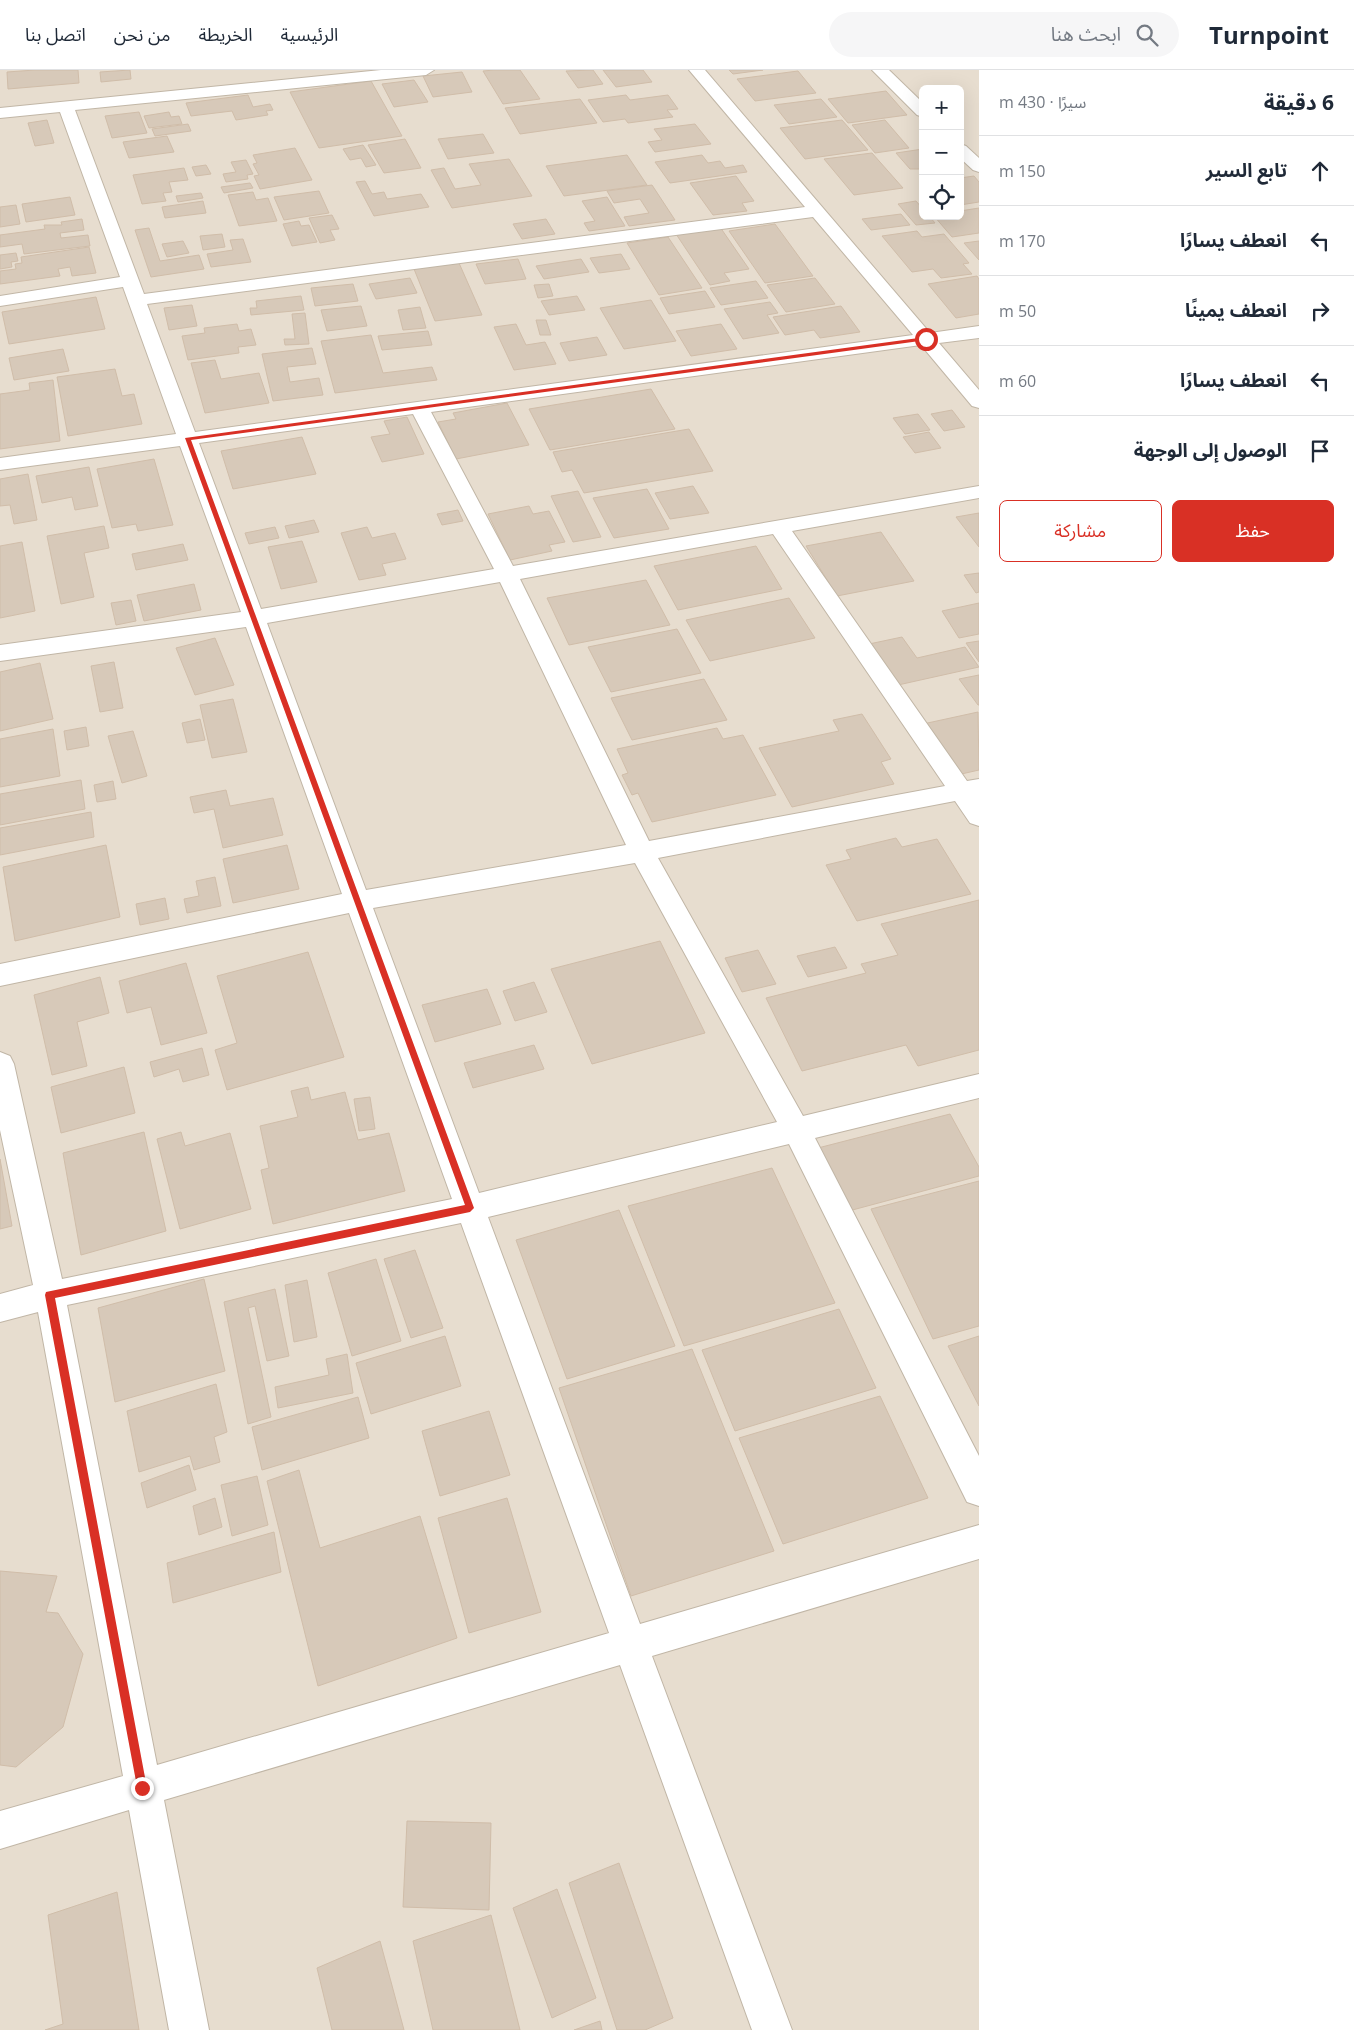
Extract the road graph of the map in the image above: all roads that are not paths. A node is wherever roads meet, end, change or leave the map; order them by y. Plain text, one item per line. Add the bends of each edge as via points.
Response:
1 (426, 70) edge
2 (697, 70) edge
3 (880, 70) edge
4 (397, 71) edge
5 (66, 106) junction
6 (919, 108) edge
7 (0, 113) edge
8 (964, 153) edge
9 (979, 167) edge
10 (817, 211) junction
11 (133, 290) junction
12 (0, 301) edge
13 (979, 332) edge
14 (926, 339) junction
15 (979, 402) edge
16 (419, 407) junction
17 (188, 438) junction
18 (0, 464) edge
19 (979, 492) edge
20 (779, 527) junction
21 (508, 576) junction
22 (254, 618) junction
23 (0, 653) edge
24 (971, 790) edge
25 (979, 817) edge
26 (642, 852) junction
27 (357, 900) junction
28 (0, 975) edge
29 (0, 1064) edge
30 (979, 1086) edge
31 (797, 1131) junction
32 (470, 1208) junction
33 (50, 1295) junction
34 (0, 1308) edge
35 (979, 1490) edge
36 (979, 1542) edge
37 (631, 1645) junction
38 (142, 1788) junction
39 (0, 1830) edge
40 (189, 2030) edge
41 (772, 2030) edge

1 - 4 street
2 - 10 street
3 - 6 street
4 - 5 street
5 - 7 street
5 - 11 street
8 - 9 street
10 - 11 street
10 - 14 street
11 - 12 street
11 - 17 street
13 - 14 street
14 - 15 street
14 - 16 street
16 - 17 street
16 - 21 street
17 - 18 street
17 - 22 street
19 - 20 street
20 - 21 street
20 - 24 street
21 - 22 street
21 - 26 street
22 - 23 street
22 - 27 street
24 - 25 street
24 - 26 street
26 - 27 street
26 - 31 street
27 - 28 street
27 - 32 street
29 - 33 street
30 - 31 street
31 - 32 street
31 - 35 street
32 - 33 street
32 - 37 street
33 - 34 street
33 - 38 street
36 - 37 street
37 - 38 street
37 - 41 street
38 - 39 street
38 - 40 street

